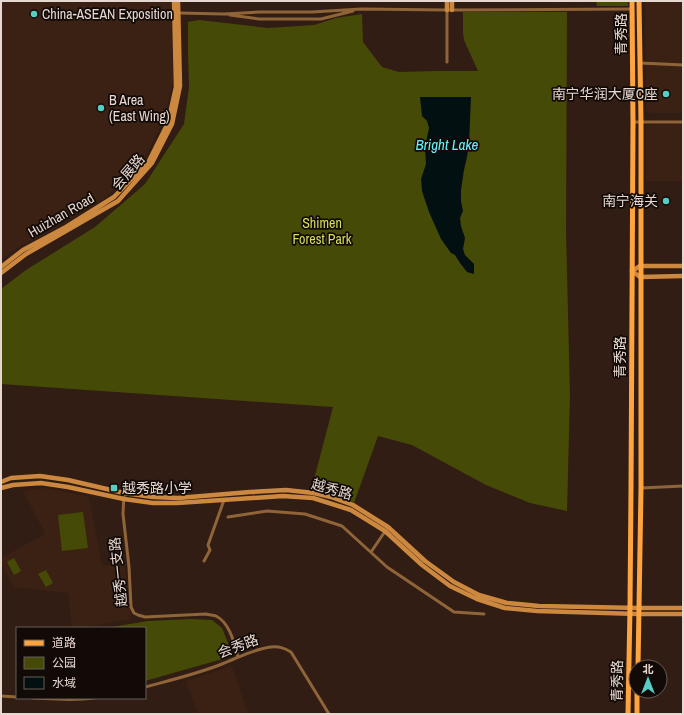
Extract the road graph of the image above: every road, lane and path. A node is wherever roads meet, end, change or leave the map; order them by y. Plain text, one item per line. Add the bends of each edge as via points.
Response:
1 (174, 1) edge
2 (178, 1) edge
3 (447, 1) edge
4 (452, 1) edge
5 (632, 1) edge
6 (639, 1) edge
7 (361, 9) junction
8 (632, 9) junction
9 (449, 10) junction
10 (179, 13) junction
11 (224, 14) junction
12 (447, 62) dead end
13 (640, 63) junction
14 (683, 65) edge
15 (633, 122) junction
16 (641, 122) junction
17 (683, 122) edge
18 (640, 266) junction
19 (683, 266) edge
20 (1, 267) edge
21 (632, 271) junction
22 (1, 273) edge
23 (683, 276) edge
24 (640, 277) junction
25 (1, 482) edge
26 (683, 486) edge
27 (1, 488) edge
28 (641, 488) junction
29 (124, 496) junction
30 (224, 500) junction
31 (228, 517) dead end
32 (386, 529) junction
33 (371, 552) junction
34 (204, 561) dead end
35 (639, 608) junction
36 (683, 608) edge
37 (630, 611) junction
38 (484, 614) dead end
39 (639, 614) junction
40 (683, 614) edge
41 (238, 657) junction
42 (638, 659) edge
43 (146, 687) edge
44 (1, 696) edge
45 (16, 697) edge
46 (48, 699) edge
47 (87, 699) edge
48 (637, 699) edge
49 (329, 714) edge
50 (628, 714) edge
51 (637, 714) edge

1 - 20 main road, Huizhan Road via 176,87 168,123 149,161 114,197 23,250
2 - 10 main road, 会展路
3 - 9 main road
4 - 9 main road
5 - 8 main road, 青秀路
6 - 13 main road, 青秀路
7 - 9 street
7 - 11 street
7 - 11 street via 321,19 259,19
8 - 9 street
8 - 15 main road, 青秀路
9 - 12 street
10 - 11 street
10 - 22 main road, 会展路 via 180,86 172,124 152,163 118,201 26,254
13 - 14 street
13 - 16 main road, 青秀路
15 - 16 street
15 - 21 main road, 青秀路
16 - 17 street
16 - 18 main road, 青秀路
18 - 19 main road
18 - 21 main road
18 - 24 main road, 青秀路
21 - 24 main road
21 - 37 main road, 青秀路
23 - 24 main road
24 - 28 main road, 青秀路
25 - 29 main road, 越秀路 via 11,478 40,476 68,480
26 - 28 street
27 - 29 main road, 越秀路 via 13,484 41,483
28 - 35 main road, 青秀路
29 - 30 main road, 越秀路 via 153,503
29 - 32 main road, 越秀路 via 178,498 286,490 314,493 353,505
29 - 41 street, 越秀一支路 via 123,514 130,597 134,613 145,617 206,614 215,616 228,628
30 - 32 main road, 越秀路 via 283,496 312,498 351,510
30 - 34 street via 208,545 210,550
31 - 33 street via 267,511 305,514 342,526
32 - 33 street
32 - 37 main road, 越秀路 via 454,582 479,595 507,603
33 - 38 street via 387,567 454,612
35 - 36 main road
35 - 37 main road
35 - 39 main road, 青秀路
37 - 39 main road
37 - 50 main road, 青秀路
39 - 40 main road
39 - 42 main road, 青秀路
41 - 43 street, 会秀路 via 181,678
41 - 49 street, 会秀路 via 254,650 272,647 283,647 291,652
44 - 45 street
46 - 47 street
48 - 51 main road, 青秀路

